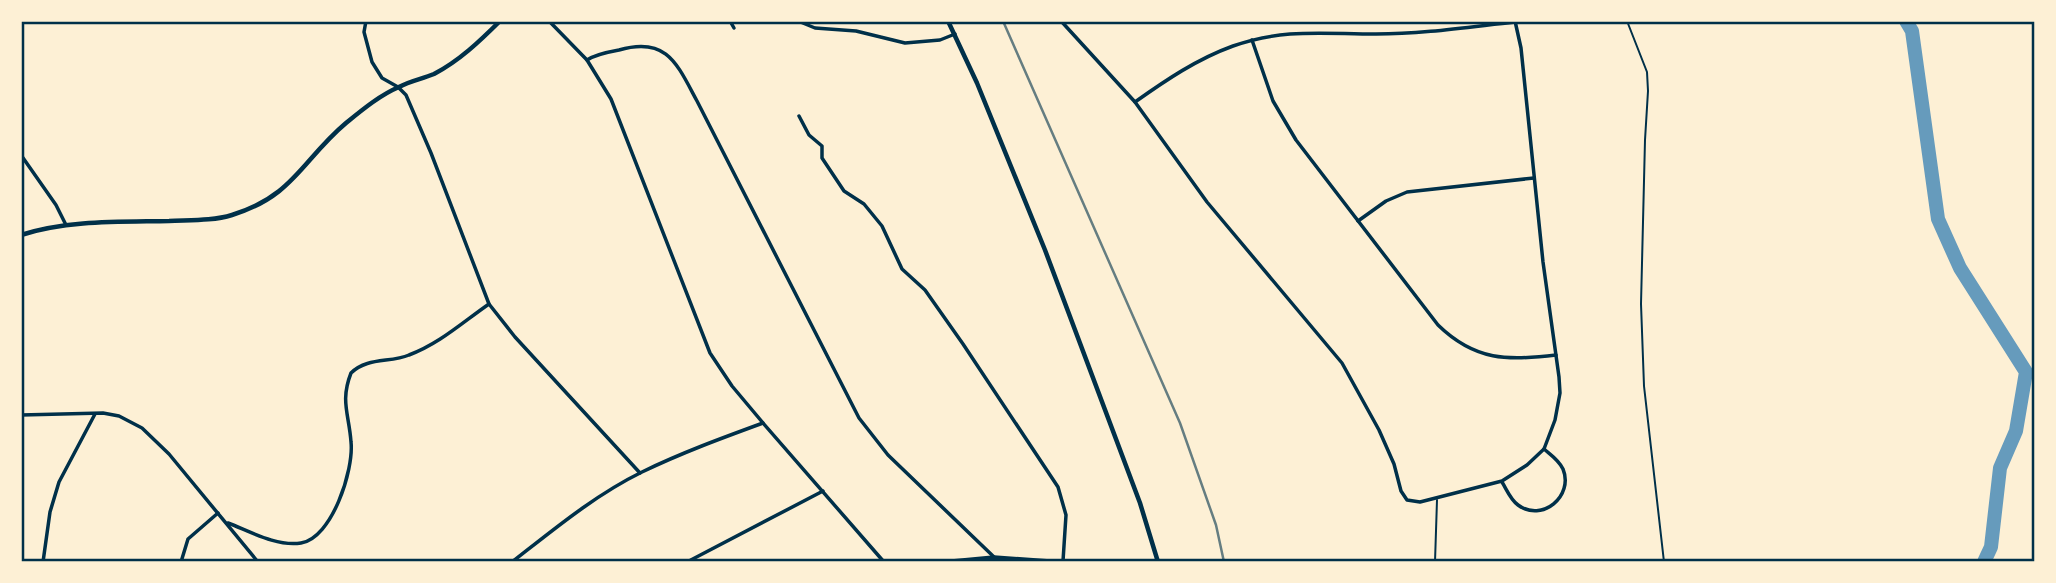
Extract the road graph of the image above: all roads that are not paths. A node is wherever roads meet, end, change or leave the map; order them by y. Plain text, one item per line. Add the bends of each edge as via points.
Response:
1 (366, 21) edge
2 (500, 21) edge
3 (549, 21) edge
4 (730, 21) edge
5 (798, 21) edge
6 (948, 21) edge
7 (1062, 21) edge
8 (1515, 21) edge
9 (734, 28) dead end
10 (955, 34) junction
11 (1252, 40) junction
12 (587, 60) junction
13 (398, 87) junction
14 (1135, 102) junction
15 (799, 116) dead end
16 (21, 155) edge
17 (1534, 178) junction
18 (1358, 220) junction
19 (66, 225) junction
20 (21, 235) edge
21 (489, 304) junction
22 (1556, 355) junction
23 (95, 414) junction
24 (21, 415) edge
25 (763, 423) junction
26 (1544, 449) junction
27 (640, 473) junction
28 (1502, 481) junction
29 (823, 491) junction
30 (1437, 498) junction
31 (218, 513) junction
32 (228, 523) junction
33 (993, 557) junction
34 (1064, 561) edge
35 (43, 562) edge
36 (181, 562) edge
37 (258, 562) edge
38 (512, 562) edge
39 (687, 562) edge
40 (884, 562) edge
41 (941, 562) edge
42 (1158, 562) edge
43 (1435, 562) edge

1 - 13 street via 372,62 382,78
2 - 13 street via 471,49 434,74
3 - 12 street
4 - 9 street
5 - 10 street via 814,28 856,31 905,43
6 - 10 street
7 - 14 street
8 - 11 street via 1396,34 1302,32
8 - 17 street
10 - 42 street via 1045,250
11 - 14 street via 1192,64
11 - 18 street via 1283,121
12 - 25 street via 618,116 710,353
12 - 33 street via 643,46 658,48 671,58 697,100 859,418 888,454
13 - 19 street via 344,125 280,192 251,209 212,218
13 - 21 street via 406,94 431,153
14 - 30 street via 1207,202 1342,363 1379,430 1407,499
15 - 34 street via 809,135 822,146 822,158 844,191 864,204 882,226 902,269 925,290 1058,487 1066,515
16 - 19 street
17 - 18 street via 1407,191
17 - 22 street
18 - 22 street via 1432,318 1459,343 1507,359
19 - 20 street
21 - 27 street
21 - 32 street via 440,340 409,355 373,361 351,373 344,398 351,458 334,512 316,536 302,543 286,543
22 - 26 street via 1559,402
23 - 24 street
23 - 31 street via 120,416 142,428
23 - 35 street via 59,482
25 - 27 street
25 - 29 street
26 - 28 street
26 - 28 street via 1560,463 1565,478 1563,493 1553,505 1538,511 1523,508 1511,499
27 - 38 street
28 - 30 street
29 - 39 street
29 - 40 street
30 - 43 lane
31 - 32 street
31 - 36 street via 188,539
32 - 37 street
33 - 34 street
33 - 41 street

